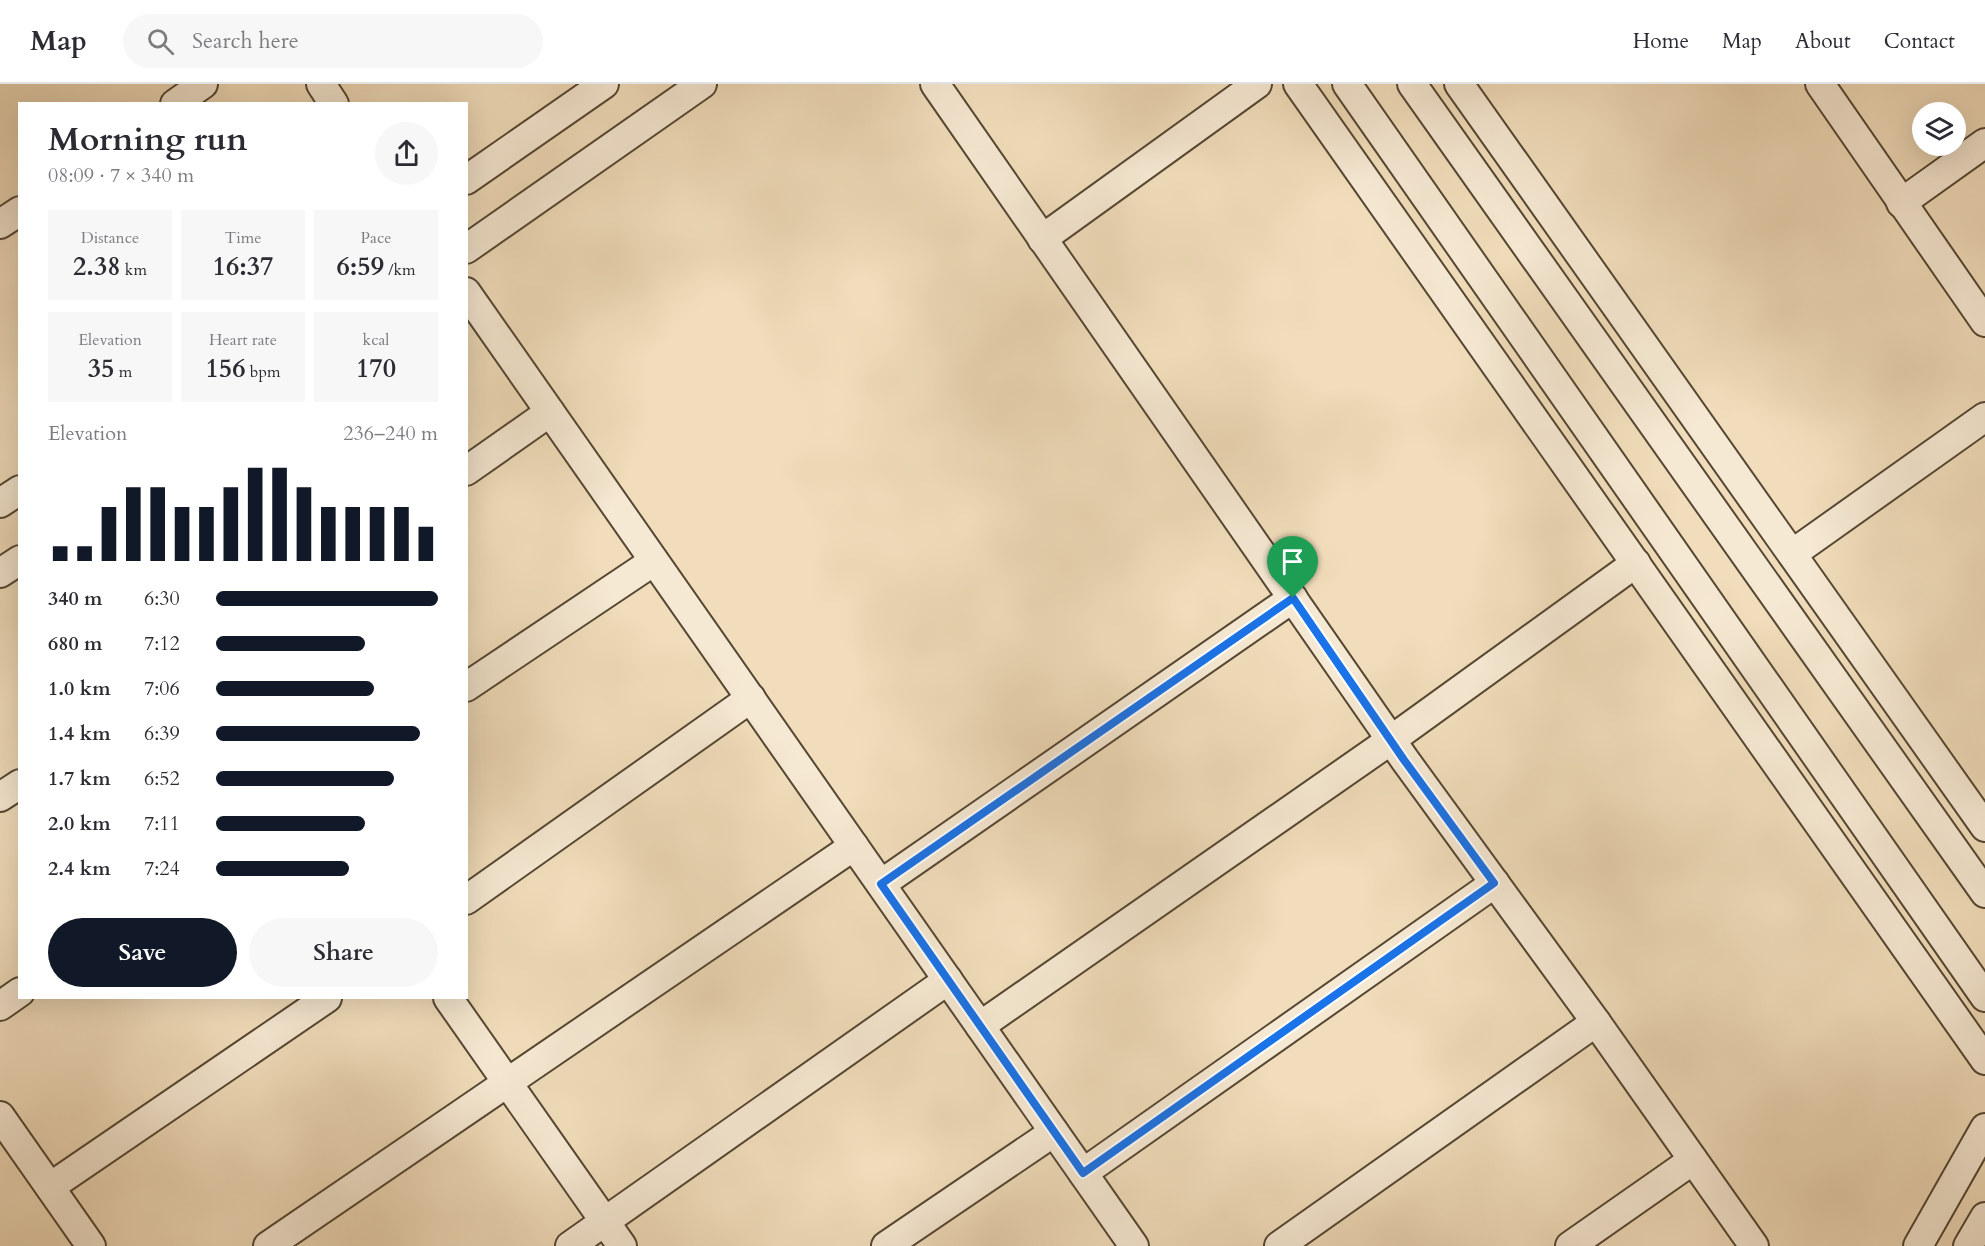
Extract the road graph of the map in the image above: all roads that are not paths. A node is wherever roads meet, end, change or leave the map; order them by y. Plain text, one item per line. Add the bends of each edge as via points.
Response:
1 (203, 84) edge
2 (321, 84) edge
3 (604, 84) edge
4 (702, 84) edge
5 (935, 84) edge
6 (1257, 84) edge
7 (1298, 84) edge
8 (1347, 84) edge
9 (1412, 84) edge
10 (1459, 84) edge
11 (1820, 84) edge
12 (178, 102) edge
13 (333, 102) edge
14 (1985, 143) edge
15 (468, 179) edge
16 (1901, 203) junction
17 (18, 212) edge
18 (0, 224) edge
19 (1042, 238) junction
20 (468, 248) edge
21 (468, 295) edge
22 (1985, 322) edge
23 (550, 412) junction
24 (1985, 417) edge
25 (468, 470) edge
26 (18, 491) edge
27 (0, 503) edge
28 (1792, 554) junction
29 (18, 561) edge
30 (654, 561) junction
31 (1636, 564) junction
32 (0, 573) edge
33 (1293, 598) junction
34 (468, 686) edge
35 (751, 698) junction
36 (1391, 740) junction
37 (18, 785) edge
38 (0, 797) edge
39 (1985, 827) edge
40 (854, 846) junction
41 (1494, 883) junction
42 (881, 884) junction
43 (1985, 893) edge
44 (468, 899) edge
45 (948, 980) junction
46 (18, 993) edge
47 (1985, 997) edge
48 (326, 999) edge
49 (449, 999) edge
50 (0, 1006) edge
51 (1596, 1022) junction
52 (980, 1026) junction
53 (1985, 1060) edge
54 (508, 1081) junction
55 (0, 1116) edge
56 (1985, 1128) edge
57 (1054, 1132) junction
58 (1693, 1160) junction
59 (1083, 1173) junction
60 (50, 1187) junction
61 (1985, 1217) edge
62 (605, 1221) junction
63 (91, 1246) edge
64 (268, 1246) edge
65 (570, 1246) edge
66 (622, 1246) edge
67 (886, 1246) edge
68 (1134, 1246) edge
69 (1279, 1246) edge
70 (1570, 1246) edge
71 (1754, 1246) edge
72 (1918, 1246) edge
73 (1968, 1246) edge

1 - 12 street
2 - 13 street
3 - 15 street
4 - 20 street
5 - 19 street
6 - 19 street
7 - 31 street
8 - 47 street
9 - 43 street
10 - 28 street
11 - 16 street
14 - 16 street
16 - 22 street
17 - 18 street
19 - 33 street
21 - 23 street
23 - 25 street
23 - 30 street
24 - 28 street
26 - 27 street
28 - 39 street
29 - 32 street
30 - 34 street
30 - 35 street
31 - 36 street
31 - 53 street
33 - 36 street
33 - 42 street
35 - 40 street
35 - 44 street
36 - 41 street
36 - 52 street
37 - 38 street
40 - 42 street
40 - 54 street
41 - 51 street
41 - 59 street
42 - 45 street
45 - 52 street
45 - 62 street
46 - 50 street
48 - 60 street
49 - 54 street
51 - 58 street
51 - 69 street
52 - 57 street
54 - 62 street
54 - 64 street
55 - 60 street
56 - 72 street
57 - 59 street
57 - 67 street
58 - 70 street
58 - 71 street
59 - 68 street
60 - 63 street
61 - 73 street
62 - 65 street
62 - 66 street

